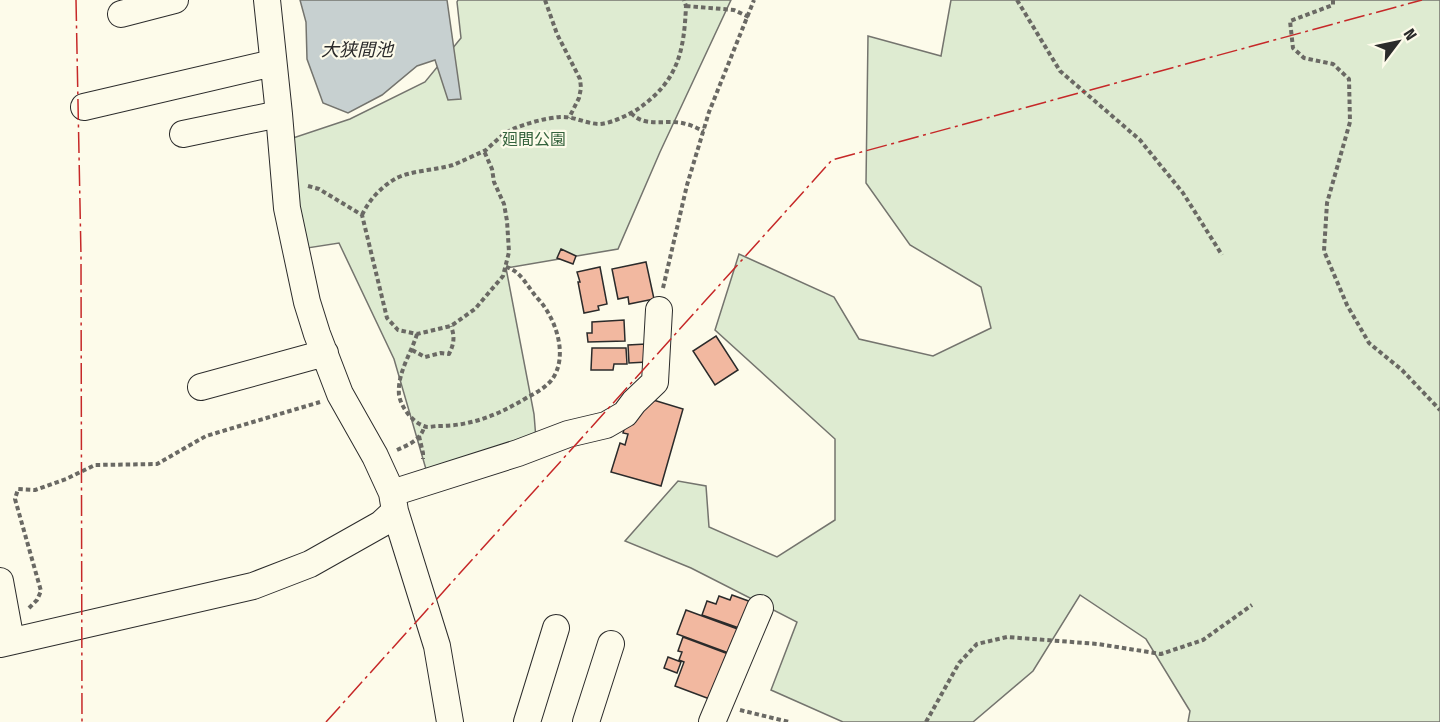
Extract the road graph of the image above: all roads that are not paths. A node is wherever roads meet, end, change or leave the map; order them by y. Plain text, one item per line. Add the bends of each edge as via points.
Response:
1 (176, 0) edge
2 (267, 0) edge
3 (121, 14) dead end
4 (273, 63) junction
5 (84, 107) dead end
6 (279, 114) junction
7 (183, 135) dead end
8 (659, 310) road end
9 (325, 353) junction
10 (201, 387) dead end
11 (393, 502) junction
12 (0, 581) edge
13 (760, 609) dead end
14 (556, 628) dead end
15 (6, 635) edge
16 (611, 644) dead end
17 (715, 713) edge
18 (450, 722) edge
19 (527, 722) edge
20 (586, 722) edge

1 - 3 street
2 - 4 street
4 - 5 street
4 - 6 street
6 - 7 street
6 - 9 street via 287,208 307,302
8 - 11 street via 655,382 625,414
9 - 10 street
9 - 11 street via 340,394 375,456
11 - 15 street via 381,524 310,564 253,586
11 - 18 street via 437,646
12 - 15 street
13 - 17 street
14 - 19 street
16 - 20 street

